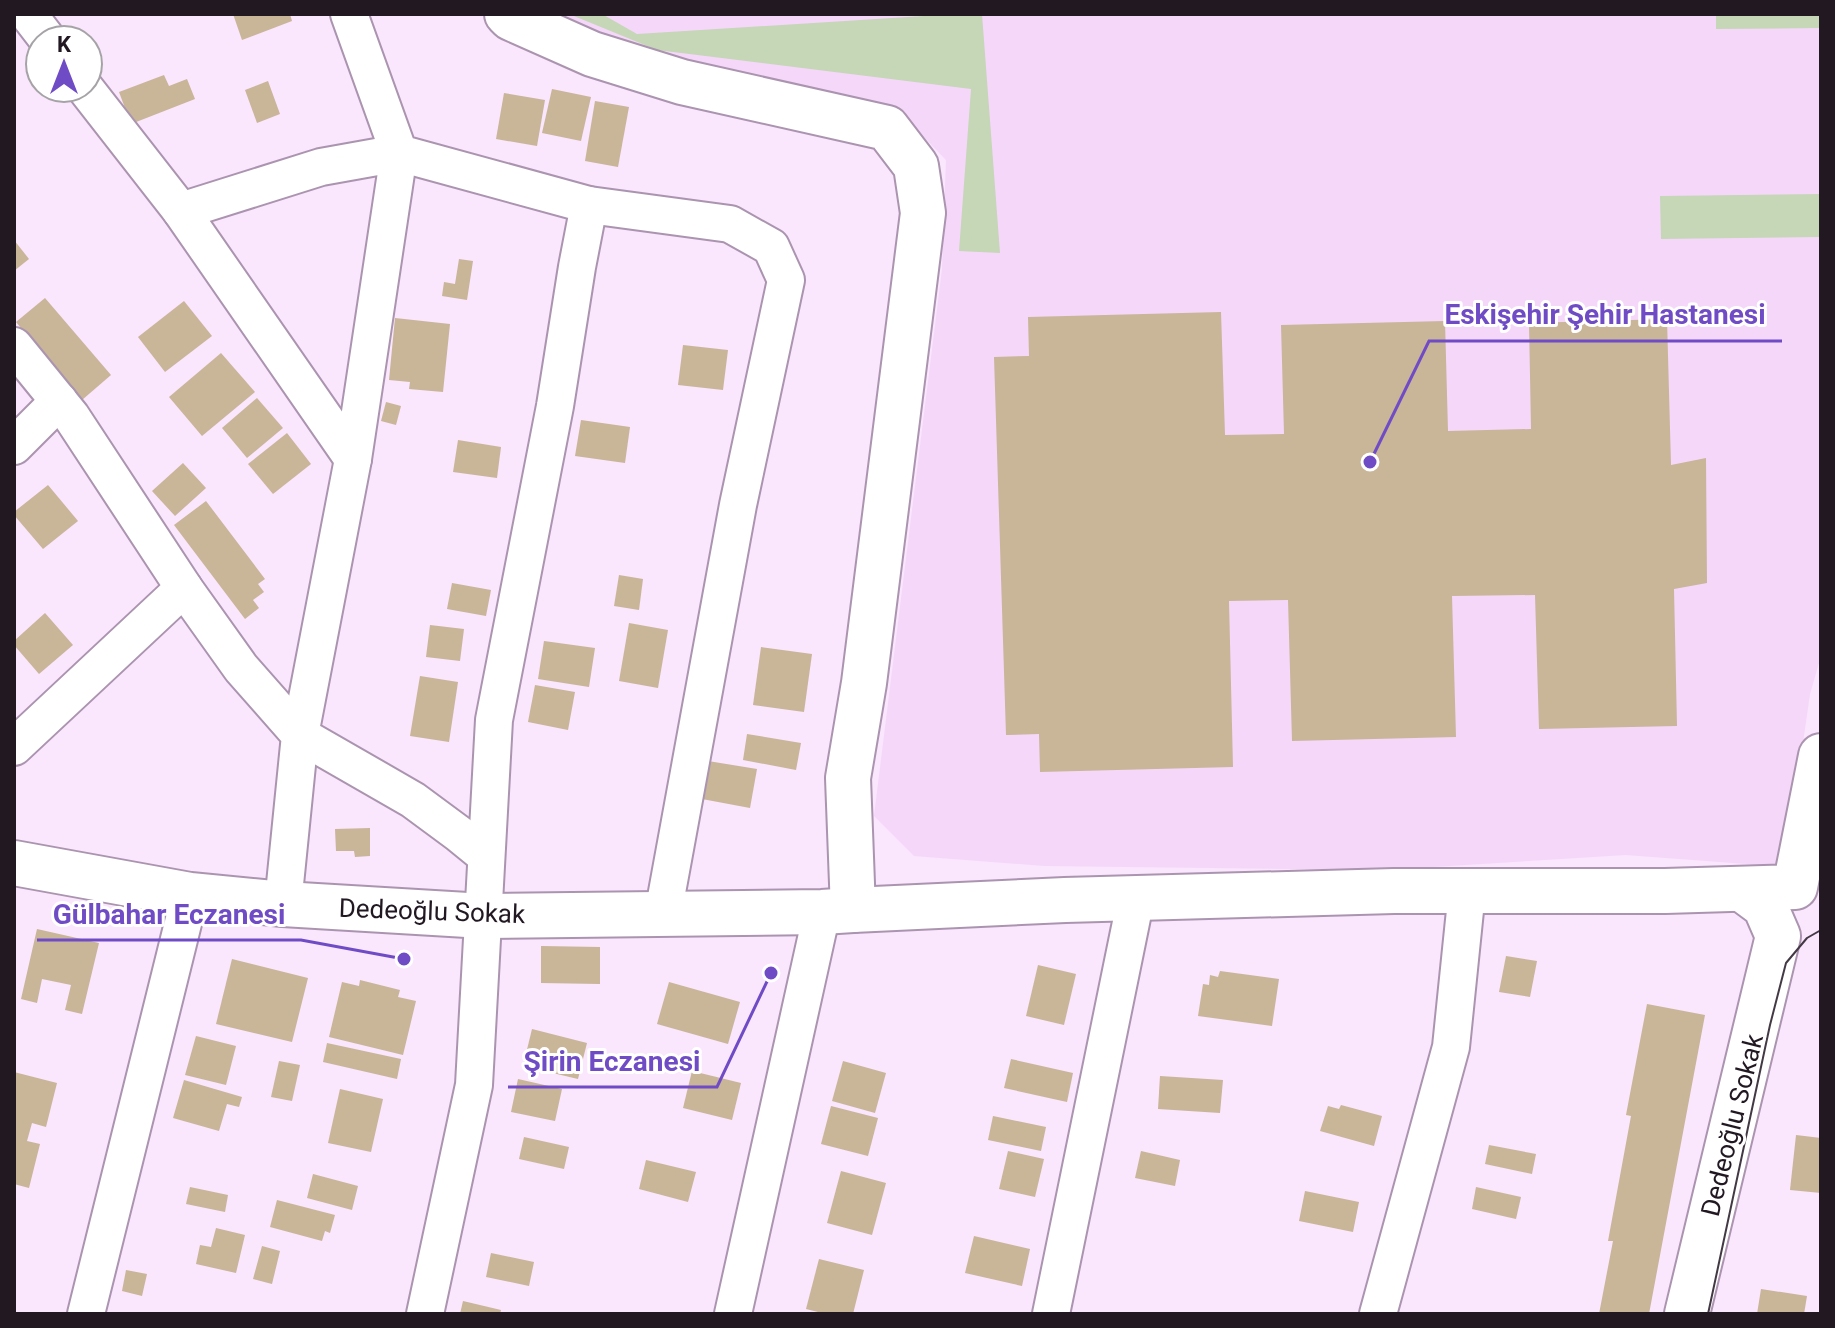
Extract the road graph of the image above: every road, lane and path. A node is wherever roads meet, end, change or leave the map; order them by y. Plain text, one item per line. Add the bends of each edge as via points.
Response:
1 (349, 14) edge
2 (507, 14) edge
3 (97, 104) edge
4 (399, 153) junction
5 (589, 205) junction
6 (181, 211) junction
7 (14, 346) edge
8 (59, 401) junction
9 (14, 446) edge
10 (353, 459) junction
11 (184, 588) junction
12 (300, 735) junction
13 (14, 747) edge
14 (1821, 756) edge
15 (486, 856) junction
16 (14, 863) edge
17 (1808, 887) edge
18 (1742, 889) junction
19 (1467, 891) junction
20 (190, 895) junction
21 (1136, 898) junction
22 (283, 904) junction
23 (838, 911) junction
24 (663, 914) junction
25 (484, 916) junction
26 (1778, 936) junction
27 (86, 1314) edge
28 (425, 1314) edge
29 (733, 1314) edge
30 (1051, 1314) edge
31 (1378, 1314) edge
32 (1687, 1314) edge

1 - 4 street
2 - 23 street via 592,54 682,82 887,128 916,166 923,213 848,778
3 - 6 street
4 - 5 street
4 - 6 street via 321,167
4 - 10 street
5 - 15 street via 494,720
5 - 24 street via 730,224 771,247 786,280 738,505
6 - 10 street
7 - 8 street
8 - 9 street
8 - 11 street
10 - 12 street
11 - 12 street via 241,668
11 - 13 street
12 - 15 street via 413,800
12 - 22 street
14 - 17 street, Dedeoğlu Sokak
15 - 25 street
16 - 20 street, Dedeoğlu Sokak
17 - 18 street, Dedeoğlu Sokak
17 - 26 street, Dedeoğlu Sokak
18 - 19 street, Dedeoğlu Sokak
18 - 26 street via 1765,906
19 - 21 street, Dedeoğlu Sokak
19 - 31 street via 1451,1047
20 - 22 street, Dedeoğlu Sokak
20 - 27 street
21 - 23 street, Dedeoğlu Sokak
21 - 30 street
22 - 25 street, Dedeoğlu Sokak
23 - 24 street, Dedeoğlu Sokak
23 - 29 street
24 - 25 street, Dedeoğlu Sokak
25 - 28 street via 474,1085
26 - 32 street, Dedeoğlu Sokak

